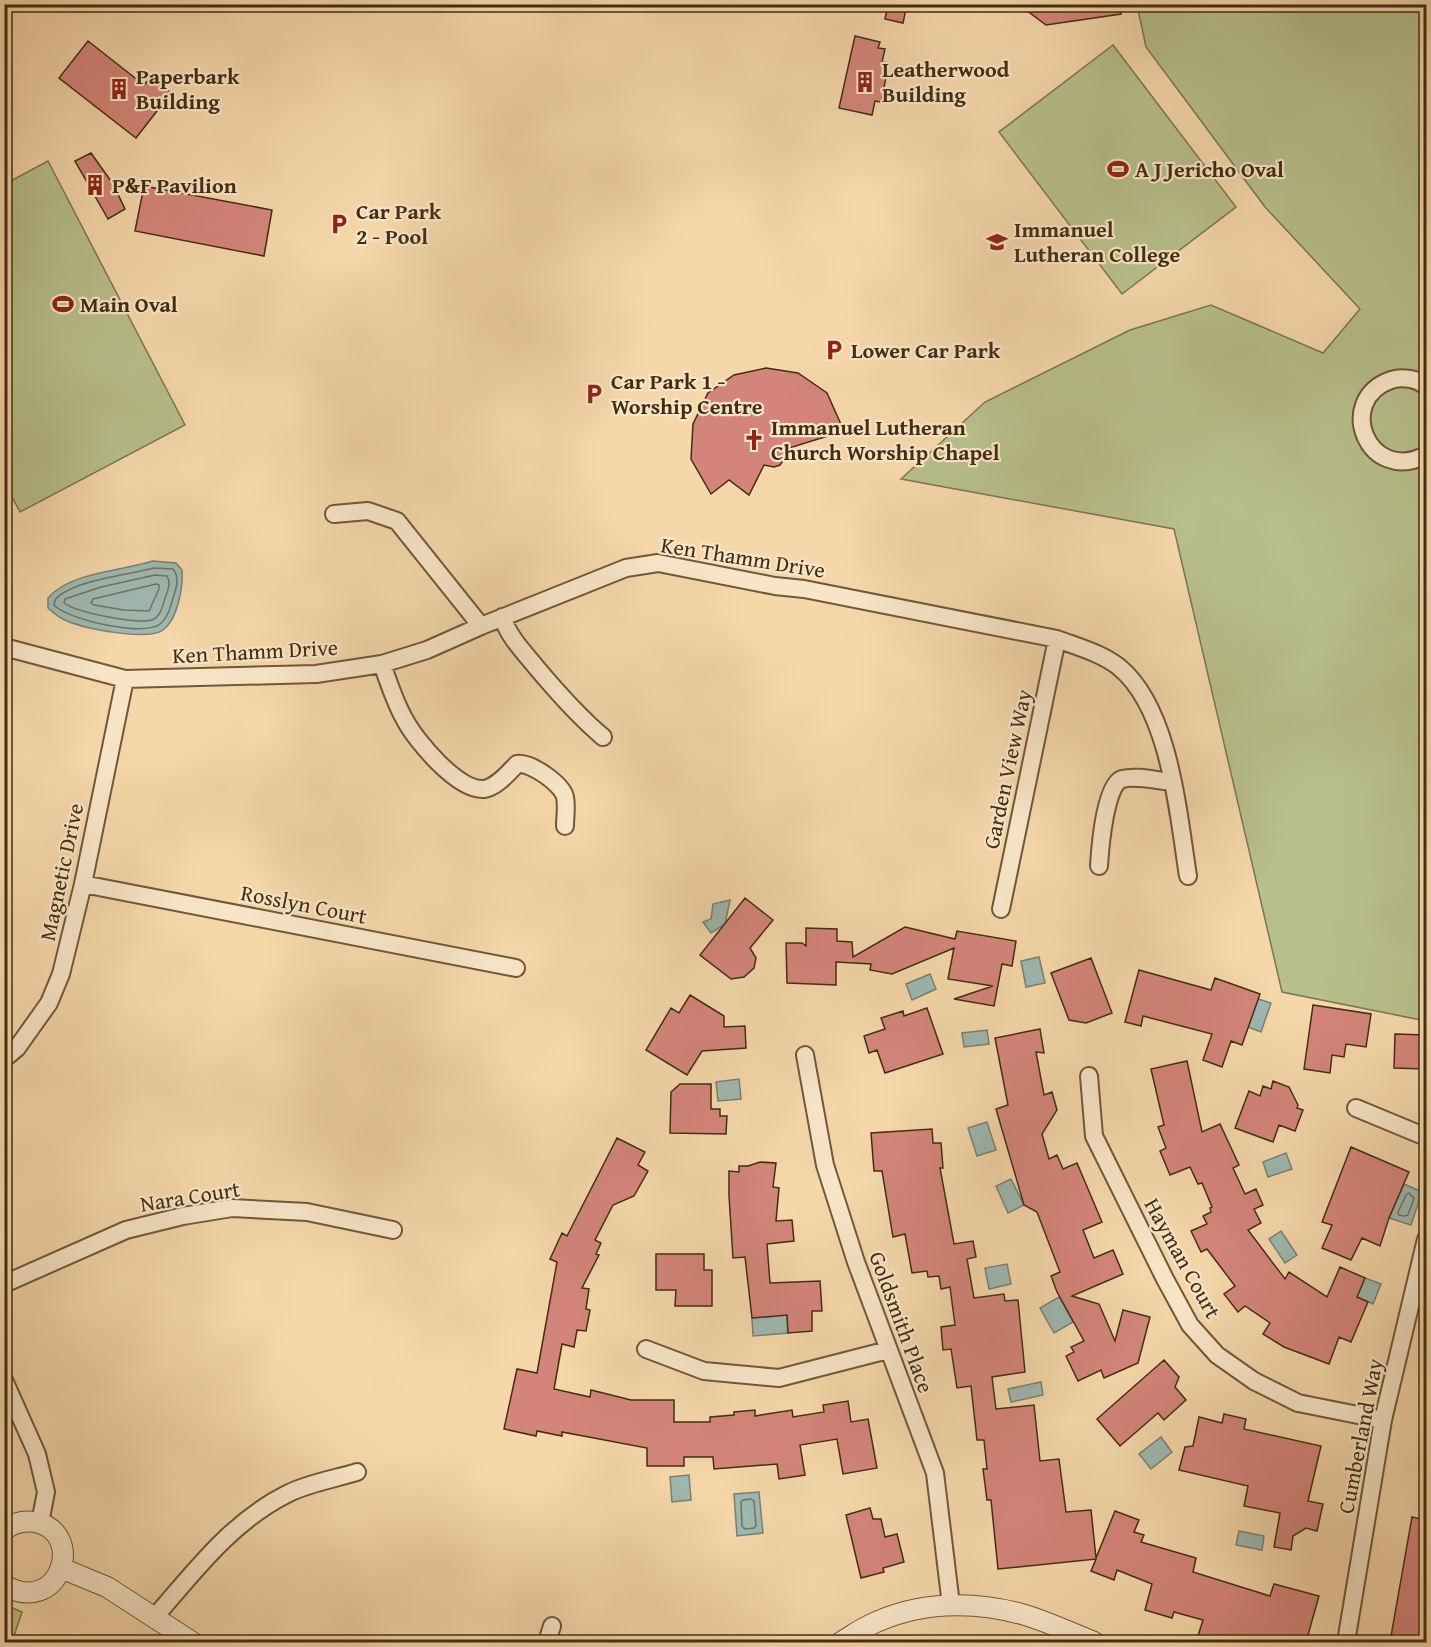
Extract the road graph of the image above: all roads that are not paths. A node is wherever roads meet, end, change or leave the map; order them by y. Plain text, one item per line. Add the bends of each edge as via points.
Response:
1 (1426, 386) edge
2 (1426, 455) edge
3 (334, 514) dead end
4 (502, 617) junction
5 (481, 626) junction
6 (1057, 639) junction
7 (4, 647) edge
8 (382, 664) junction
9 (125, 679) junction
10 (603, 737) dead end
11 (1173, 782) junction
12 (565, 826) dead end
13 (1099, 866) dead end
14 (1188, 876) dead end
15 (83, 884) junction
16 (1001, 909) dead end
17 (516, 968) dead end
18 (805, 1055) dead end
19 (4, 1059) edge
20 (1089, 1076) dead end
21 (1356, 1108) dead end
22 (1426, 1137) edge
23 (393, 1230) dead end
24 (1426, 1239) edge
25 (4, 1284) edge
26 (646, 1349) dead end
27 (888, 1350) junction
28 (4, 1380) edge
29 (1383, 1420) junction
30 (357, 1472) dead end
31 (40, 1523) junction
32 (4, 1530) edge
33 (61, 1568) junction
34 (4, 1585) edge
35 (951, 1605) junction
36 (154, 1618) junction
37 (192, 1642) edge
38 (841, 1642) edge
39 (1094, 1642) edge
40 (1346, 1642) edge

1 - 2 street via 1408,378 1381,384 1371,393 1361,416 1366,441 1376,452 1402,462
3 - 5 street via 368,511 397,521
4 - 5 street, Ken Thamm Drive
4 - 6 street, Ken Thamm Drive via 626,568 658,563
4 - 10 street via 514,640 555,689
5 - 8 street, Ken Thamm Drive
6 - 11 street, Ken Thamm Drive via 1096,653 1119,668 1141,690 1158,726
6 - 16 street, Garden View Way
7 - 9 street, Ken Thamm Drive
8 - 9 street, Ken Thamm Drive via 316,674
8 - 12 street via 405,721 424,749 450,774 483,789 498,782 517,764 529,765 562,791
9 - 15 street, Magnetic Drive
11 - 13 street via 1116,782 1107,805
11 - 14 street, Ken Thamm Drive
15 - 17 street, Rosslyn Court
15 - 19 street, Magnetic Drive via 61,974 49,1003 18,1048
18 - 27 street, Goldsmith Place via 825,1165
20 - 29 street, Hayman Court via 1094,1136 1190,1325 1217,1355 1254,1382 1298,1403
21 - 22 street
23 - 25 street, Nara Court via 307,1212 232,1208 126,1230
24 - 29 street, Cumberland Way
26 - 27 street via 704,1371 779,1378
27 - 35 street, Goldsmith Place via 935,1473
28 - 31 street via 37,1454 46,1492
29 - 40 street, Cumberland Way
30 - 36 street via 289,1493 253,1514 220,1542
31 - 32 street via 19,1522
31 - 33 street via 62,1546
33 - 34 street via 56,1579 37,1592 25,1593
33 - 36 street via 107,1587
35 - 38 street via 911,1610 869,1625
35 - 39 street via 984,1606 1026,1615
36 - 37 street

